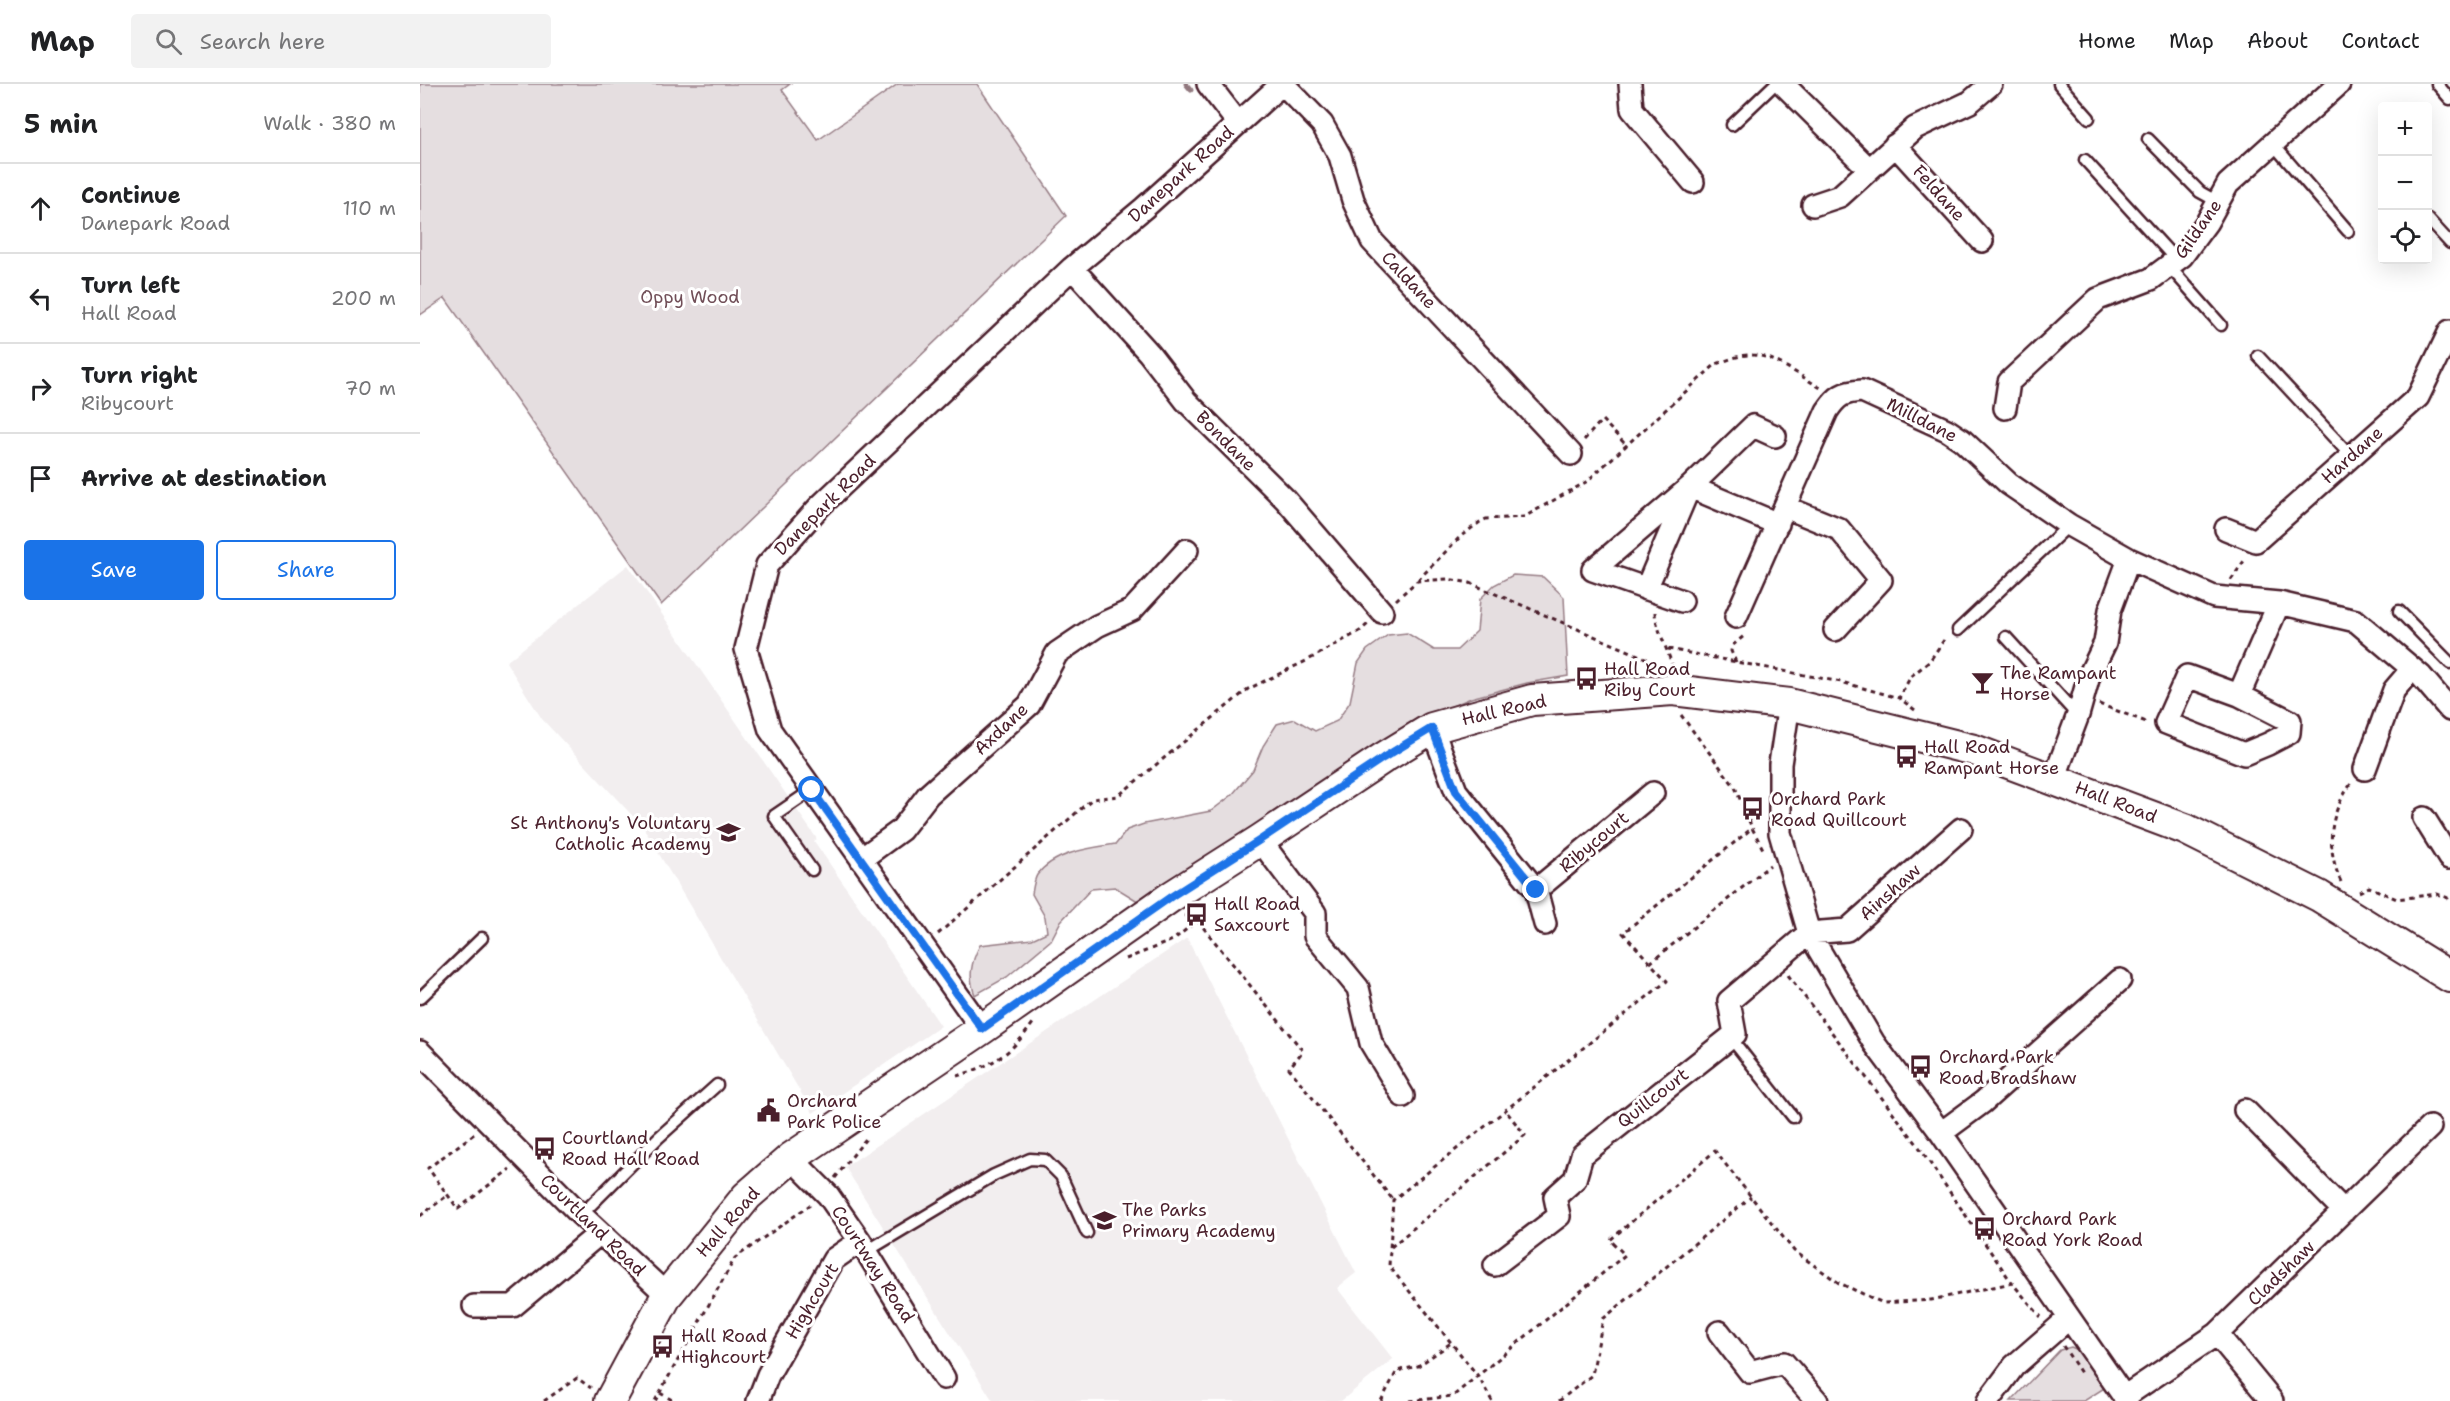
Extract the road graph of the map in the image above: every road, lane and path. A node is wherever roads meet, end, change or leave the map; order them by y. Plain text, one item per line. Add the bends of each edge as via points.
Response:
1 (1208, 84) edge
2 (1282, 84) edge
3 (1630, 84) edge
4 (1775, 84) edge
5 (1783, 84) edge
6 (1991, 84) edge
7 (2059, 84) edge
8 (2339, 84) edge
9 (2437, 84) edge
10 (2450, 99) edge
11 (2089, 118) dead end
12 (1238, 123) junction
13 (1732, 124) dead end
14 (2148, 139) dead end
15 (2272, 144) junction
16 (1896, 145) junction
17 (2085, 160) dead end
18 (1869, 169) junction
19 (1693, 182) dead end
20 (2218, 202) junction
21 (1813, 205) dead end
22 (2432, 224) edge
23 (2348, 231) dead end
24 (1982, 241) dead end
25 (2450, 243) edge
26 (2173, 263) junction
27 (1072, 268) junction
28 (2221, 325) dead end
29 (2450, 331) edge
30 (2258, 356) dead end
31 (1837, 396) junction
32 (2006, 408) dead end
33 (1775, 436) dead end
34 (1626, 445) junction
35 (1571, 454) joint
36 (2351, 456) junction
37 (1690, 487) junction
38 (1781, 515) junction
39 (2069, 525) junction
40 (2226, 529) dead end
41 (2256, 541) junction
42 (1187, 550) dead end
43 (2129, 559) junction
44 (1417, 581) dead end
45 (1651, 591) junction
46 (2214, 597) junction
47 (1682, 601) dead end
48 (2279, 603) junction
49 (2399, 611) dead end
50 (1382, 612) dead end
51 (1736, 617) dead end
52 (1835, 630) dead end
53 (1958, 630) joint
54 (1360, 631) dead end
55 (2006, 637) dead end
56 (1668, 649) junction
57 (2450, 663) edge
58 (2412, 669) junction
59 (1674, 670) dead end
60 (2239, 695) junction
61 (1899, 698) junction
62 (1789, 704) junction
63 (2080, 707) junction
64 (2450, 710) edge
65 (2166, 723) junction
66 (1432, 728) junction
67 (1922, 737) junction
68 (2365, 770) joint
69 (2054, 779) junction
70 (812, 790) junction
71 (1653, 793) dead end
72 (2424, 818) dead end
73 (1752, 828) dead end
74 (1961, 829) dead end
75 (1260, 840) junction
76 (861, 858) junction
77 (2450, 859) edge
78 (1772, 864) dead end
79 (812, 870) dead end
80 (1536, 890) junction
81 (1172, 896) junction
82 (2450, 896) edge
83 (2345, 903) junction
84 (1193, 924) junction
85 (1545, 924) dead end
86 (1809, 933) junction
87 (482, 938) dead end
88 (924, 947) junction
89 (1121, 961) dead end
90 (1650, 963) junction
91 (1785, 971) dead end
92 (2450, 977) edge
93 (2120, 980) dead end
94 (420, 998) edge
95 (1038, 1015) dead end
96 (982, 1029) junction
97 (1730, 1037) junction
98 (420, 1052) edge
99 (954, 1076) dead end
100 (717, 1085) dead end
101 (1404, 1096) dead end
102 (2245, 1110) dead end
103 (1506, 1111) junction
104 (1793, 1117) dead end
105 (489, 1123) junction
106 (2430, 1126) dead end
107 (871, 1132) dead end
108 (1941, 1133) junction
109 (523, 1158) junction
110 (790, 1158) junction
111 (825, 1192) junction
112 (448, 1195) junction
113 (1751, 1197) junction
114 (1393, 1200) junction
115 (2344, 1211) junction
116 (581, 1215) junction
117 (420, 1216) edge
118 (600, 1233) junction
119 (1087, 1233) dead end
120 (863, 1246) junction
121 (1390, 1248) junction
122 (1495, 1265) dead end
123 (2013, 1283) junction
124 (667, 1294) junction
125 (474, 1306) dead end
126 (2069, 1318) junction
127 (1719, 1332) dead end
128 (2053, 1332) junction
129 (2217, 1334) junction
130 (1451, 1343) junction
131 (2083, 1375) dead end
132 (1478, 1376) junction
133 (944, 1378) dead end
134 (660, 1393) junction
135 (2126, 1399) edge
136 (544, 1401) edge
137 (610, 1401) edge
138 (656, 1401) edge
139 (674, 1401) edge
140 (758, 1401) edge
141 (1381, 1401) edge
142 (1410, 1401) edge
143 (1492, 1401) edge
144 (1559, 1401) edge
145 (1817, 1401) edge
146 (1988, 1401) edge
147 (2272, 1401) edge

1 - 12 street
2 - 12 street, Danepark Road
2 - 35 street, Caldane via 1322,124 1340,156 1353,200 1372,241
3 - 19 street via 1632,109
4 - 13 lane
5 - 18 street
6 - 16 street via 1970,102 1915,128
7 - 11 lane
8 - 15 street, Gildane
9 - 10 lane
12 - 27 street, Danepark Road
14 - 20 lane via 2200,192
15 - 20 street, Gildane via 2228,184
15 - 23 lane
16 - 18 street
16 - 24 street, Feldane
17 - 26 lane
18 - 21 street via 1840,196
20 - 26 street, Gildane via 2188,248
22 - 25 lane
26 - 28 lane
26 - 32 street, Gildane via 2151,279 2098,299 2008,382
27 - 50 street, Bondane via 1149,353 1186,401 1285,499
27 - 70 street, Danepark Road via 819,507 767,565 746,649 770,730
29 - 36 street, Hardane via 2418,397
30 - 36 lane
31 - 34 path via 1768,358 1735,357 1716,364
31 - 38 street
31 - 39 street, Milldane via 1862,391 1947,430 2009,484
33 - 37 street via 1753,426
34 - 35 path via 1602,420
34 - 44 path via 1580,486 1524,518 1480,522
36 - 41 street, Hardane
37 - 38 street
37 - 45 street
37 - 45 street via 1593,570
38 - 51 street
38 - 52 street via 1839,529 1881,580
39 - 43 street, Milldane
39 - 53 lane
40 - 41 street
41 - 46 path via 2236,575
42 - 76 street, Axdane via 1131,610 1057,652 1029,705 928,795 901,830
43 - 46 street, Milldane
43 - 63 street via 2110,610 2105,643
45 - 47 street
45 - 56 path via 1655,620
46 - 48 street, Milldane
48 - 58 street, Milldane via 2356,621
48 - 60 street
49 - 57 lane
53 - 61 path via 1949,634 1929,662 1911,676
54 - 88 path via 1248,689 1118,796 1092,799
55 - 63 lane
56 - 59 path
56 - 61 path via 1841,682
58 - 64 street, Milldane
58 - 68 street via 2394,690
60 - 65 street via 2187,676
60 - 65 street via 2290,721 2289,733 2244,754
61 - 67 path via 1923,718
62 - 66 street, Hall Road via 1673,690 1626,693 1532,700
62 - 67 street, Hall Road
62 - 86 street via 1780,764 1780,833
63 - 65 path via 2154,724
63 - 69 street
66 - 75 street, Hall Road
66 - 80 street via 1456,791
67 - 69 street, Hall Road via 1974,750
68 - 83 path via 2342,797 2330,834 2332,858 2345,891
69 - 83 street, Hall Road via 2185,829 2319,896
70 - 76 street, Danepark Road
70 - 79 lane via 774,816
71 - 80 street, Ribycourt
72 - 77 street
73 - 90 path via 1623,933
74 - 86 street, Ainshaw via 1847,930
75 - 81 street, Hall Road
75 - 101 street via 1315,913 1315,936 1358,988 1371,1043
76 - 88 street, Danepark Road
78 - 90 path
80 - 85 street
81 - 84 path
81 - 96 street, Hall Road
82 - 83 path via 2397,899 2369,887
83 - 92 street, Hall Road
84 - 89 path via 1173,940
84 - 114 path via 1198,921 1303,1050 1289,1068
86 - 97 street via 1729,1002 1735,1034
86 - 108 street via 1874,1043
87 - 94 lane
88 - 96 street, Danepark Road
90 - 103 path via 1667,981
91 - 123 path via 1917,1144
93 - 108 street via 1983,1102
95 - 99 path via 1018,1044 984,1068
96 - 110 street, Hall Road
97 - 104 lane
97 - 122 street, Quillcourt via 1582,1155 1575,1179 1555,1197 1559,1216
98 - 105 street, Courtland Road
100 - 116 lane
102 - 115 street
103 - 114 path
103 - 121 path via 1524,1135
105 - 109 street, Courtland Road
105 - 112 path via 428,1168
106 - 115 street, Cladshaw
107 - 111 path
108 - 126 street
109 - 112 path via 458,1209
109 - 116 street, Courtland Road
110 - 111 street, Courtway Road
110 - 124 street, Hall Road via 747,1197
111 - 120 street, Courtway Road
111 - 134 path via 735,1258
112 - 117 path
113 - 123 path via 1794,1251 1839,1283 1883,1303 1931,1300
113 - 132 path via 1715,1151 1610,1240 1624,1255
113 - 144 path via 1603,1319 1592,1375
114 - 121 path
115 - 129 street, Cladshaw
116 - 118 street, Courtland Road
118 - 124 street, Courtland Road
118 - 125 street via 513,1306
119 - 120 lane via 1061,1176 1045,1160 1030,1159
120 - 133 street, Courtway Road
120 - 140 street, Highcourt via 834,1259 768,1375
121 - 130 path via 1389,1266
123 - 128 path
124 - 137 street, Hall Road
126 - 128 street
126 - 135 street
127 - 145 street via 1750,1372 1784,1363
128 - 131 path
128 - 146 street via 2014,1365
129 - 135 street, Cladshaw
129 - 147 street
130 - 132 path
130 - 141 path via 1418,1366 1396,1371
132 - 142 path via 1453,1396
132 - 143 path
134 - 138 path
134 - 139 path
136 - 137 path via 577,1378

